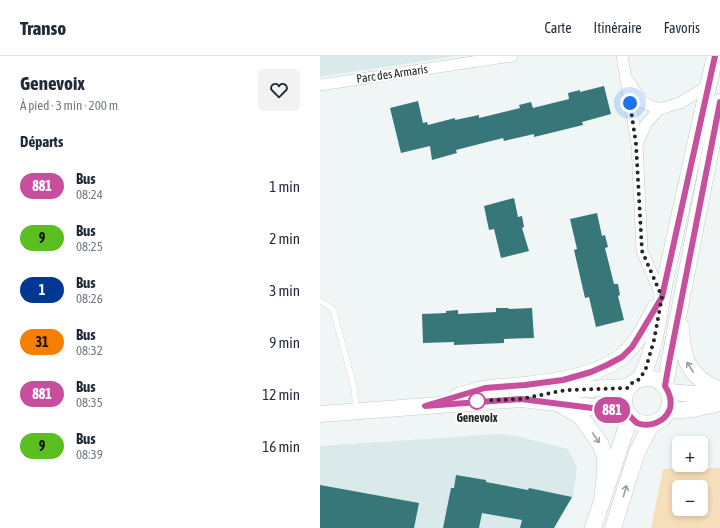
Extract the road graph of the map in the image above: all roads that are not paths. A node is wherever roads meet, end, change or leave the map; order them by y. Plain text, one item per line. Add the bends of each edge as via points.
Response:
1 (512, 56) edge
2 (622, 56) edge
3 (714, 56) edge
4 (625, 76) junction
5 (320, 84) edge
6 (708, 86) junction
7 (720, 102) edge
8 (659, 109) junction
9 (636, 144) junction
10 (662, 297) junction
11 (322, 302) dead end
12 (681, 306) junction
13 (634, 383) junction
14 (667, 389) junction
15 (720, 390) edge
16 (720, 396) edge
17 (521, 399) junction
18 (558, 403) junction
19 (720, 403) edge
20 (425, 406) junction
21 (669, 411) junction
22 (356, 412) junction
23 (320, 414) edge
24 (629, 416) junction
25 (651, 425) junction
26 (602, 500) junction
27 (593, 528) edge
28 (613, 528) edge

1 - 5 street, Parc des Armaris
2 - 4 street
3 - 6 main road
4 - 8 street via 642,102
4 - 9 street
6 - 8 street via 680,103
6 - 10 main road
7 - 12 main road
8 - 9 street via 646,124
9 - 10 street via 642,251
10 - 13 main road via 646,368
10 - 20 main road via 632,347 622,357 607,365 563,380 485,388
11 - 22 lane via 333,309 354,387
12 - 14 main road via 669,363
15 -> 12 main road via 708,386 692,371 685,359
13 - 14 main road via 649,378 658,380
13 - 17 main road via 566,390
13 - 24 main road via 624,396
14 - 16 main road
14 - 21 main road via 671,405
17 - 18 main road
17 - 20 main road
18 - 24 main road via 602,408
18 -> 26 main road via 581,416 601,445 605,458
19 - 21 main road
20 - 22 main road
21 - 25 main road via 660,422
22 - 23 main road
24 - 25 main road via 638,423
24 - 26 main road
28 -> 25 main road via 637,452
26 - 27 main road

